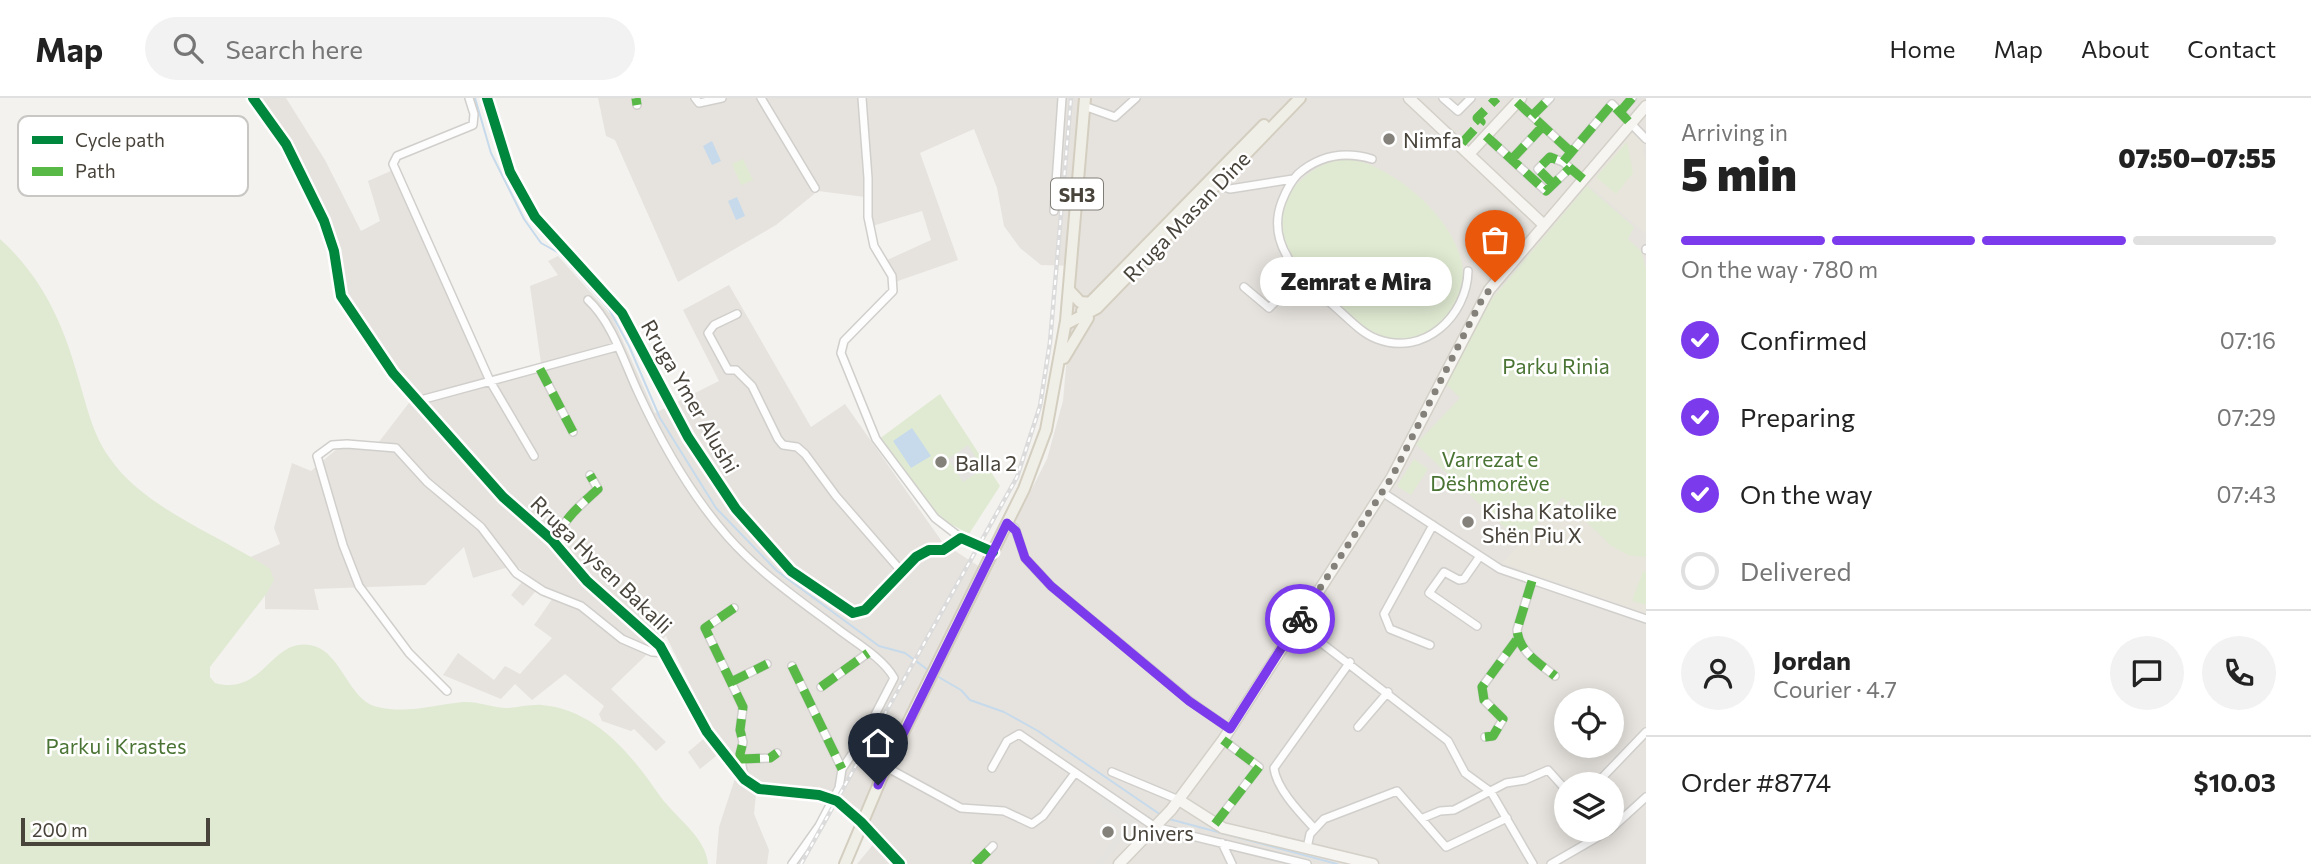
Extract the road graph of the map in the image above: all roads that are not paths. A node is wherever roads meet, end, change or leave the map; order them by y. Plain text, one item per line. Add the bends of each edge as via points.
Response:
1 (253, 98) edge
2 (469, 98) edge
3 (486, 98) edge
4 (695, 98) edge
5 (722, 98) edge
6 (761, 98) edge
7 (862, 98) edge
8 (1062, 98) edge
9 (1136, 98) edge
10 (1290, 98) edge
11 (1300, 98) edge
12 (1409, 98) edge
13 (1443, 98) edge
14 (1471, 98) edge
15 (1550, 98) edge
16 (1632, 98) edge
17 (1519, 100) edge
18 (1085, 102) edge
19 (1646, 106) edge
20 (1621, 111) junction
21 (1532, 116) junction
22 (1631, 124) junction
23 (1542, 126) junction
24 (1486, 136) junction
25 (1646, 139) edge
26 (1571, 152) junction
27 (1469, 154) junction
28 (1373, 159) dead end
29 (1512, 159) junction
30 (1563, 162) junction
31 (1570, 168) junction
32 (1293, 179) junction
33 (1583, 179) junction
34 (1553, 184) junction
35 (1217, 185) junction
36 (815, 188) dead end
37 (1054, 211) dead end
38 (1544, 225) junction
39 (1468, 271) dead end
40 (1302, 275) junction
41 (1244, 287) dead end
42 (1069, 290) junction
43 (588, 300) dead end
44 (1094, 305) junction
45 (737, 314) dead end
46 (1066, 320) junction
47 (616, 347) junction
48 (1060, 363) junction
49 (540, 369) junction
50 (490, 381) junction
51 (417, 401) junction
52 (573, 432) dead end
53 (534, 456) dead end
54 (590, 475) dead end
55 (1382, 492) junction
56 (1007, 523) junction
57 (1433, 525) junction
58 (961, 538) junction
59 (555, 544) junction
60 (993, 552) junction
61 (1480, 556) junction
62 (902, 572) junction
63 (1532, 580) junction
64 (734, 608) dead end
65 (1646, 619) edge
66 (1297, 624) junction
67 (1477, 626) dead end
68 (1518, 638) junction
69 (1430, 645) dead end
70 (666, 653) junction
71 (868, 653) junction
72 (1350, 662) junction
73 (767, 664) dead end
74 (792, 666) dead end
75 (1555, 676) dead end
76 (731, 682) junction
77 (821, 687) dead end
78 (447, 691) dead end
79 (1388, 692) junction
80 (1358, 727) dead end
81 (1230, 729) junction
82 (1646, 732) edge
83 (1485, 737) dead end
84 (1223, 740) junction
85 (777, 753) dead end
86 (742, 759) junction
87 (886, 767) junction
88 (992, 768) dead end
89 (842, 769) junction
90 (1075, 772) junction
91 (1112, 772) dead end
92 (1608, 772) edge
93 (1554, 777) edge
94 (744, 779) junction
95 (1491, 792) junction
96 (1646, 797) edge
97 (832, 799) junction
98 (1179, 800) junction
99 (1624, 817) edge
100 (1423, 818) junction
101 (1507, 818) junction
102 (861, 822) junction
103 (1216, 824) junction
104 (1157, 825) junction
105 (1314, 828) junction
106 (1589, 842) edge
107 (1222, 843) junction
108 (993, 846) dead end
109 (1307, 848) junction
110 (792, 864) edge
111 (845, 864) edge
112 (900, 864) edge
113 (975, 864) edge
114 (1119, 864) edge
115 (1232, 864) edge
116 (1307, 864) edge
117 (1373, 864) edge
118 (1533, 864) edge
119 (1551, 864) edge

1 - 51 street, Rruga Hysen Bakalli via 286,144 324,221 334,251 338,287 381,358
2 - 50 street via 473,125 403,153 393,158 393,164
3 - 62 street, Rruga Ymer Alushi via 510,173 535,217 622,313 688,437 766,545 792,571 853,612 865,610
4 - 5 street via 699,103
6 - 36 street
7 - 58 street via 867,217 874,246 892,276 893,291 845,341 841,353 876,439 935,518
8 - 37 street
9 - 18 street via 1115,117
10 - 44 main road, Rruga Masan Dine
11 - 35 main road, Rruga Masan Dine
12 - 27 main road
13 - 14 street via 1458,111
15 - 21 street
16 - 20 street
17 - 21 street
17 - 24 main road
18 - 42 main road, SH3
19 - 22 main road
20 - 22 street
20 - 26 street via 1612,104
21 - 23 street
22 - 25 street
22 - 33 main road
23 - 26 street
23 - 29 street
24 - 27 main road
24 - 29 street
26 - 30 street
27 - 38 main road
28 - 32 street via 1352,154 1328,157
29 - 34 street via 1546,191
30 - 31 street
30 - 34 street via 1550,157 1538,169
31 - 33 street
31 - 34 street
32 - 35 street via 1230,189
32 - 40 street via 1280,205 1277,230 1286,257
33 - 38 main road
35 - 44 main road, Rruga Masan Dine
38 - 55 main road via 1480,303
39 - 40 street via 1464,298 1450,321 1427,337 1397,343 1366,334
40 - 41 street via 1269,308
42 - 44 main road via 1080,302
42 - 46 main road, SH3
43 - 47 street via 604,316
44 - 46 main road, Rruga Masan Dine
44 - 48 main road
45 - 62 street via 708,333 728,370 736,370 752,386 778,439 805,454
46 - 48 main road, SH3
47 - 49 street
47 - 71 street via 693,492 727,537 764,573
48 - 56 main road, SH3 via 1040,450
49 - 50 street
49 - 52 street
50 - 51 street
50 - 53 street
51 - 59 street, Rruga Hysen Bakalli via 503,498
54 - 59 street via 598,489 570,516
55 - 57 street
55 - 66 main road
56 - 60 main road, SH3
56 - 81 street via 1016,531 1025,558 1051,586 1189,701
57 - 61 street
57 - 69 street via 1384,614 1390,629
58 - 60 street
58 - 62 street, Rruga Ymer Alushi via 943,550 929,550 916,557
59 - 70 street, Rruga Hysen Bakalli via 586,582
60 - 87 main road, SH3
61 - 63 street
61 - 67 street via 1464,579 1444,572 1429,593
63 - 65 street
63 - 68 street
64 - 76 street via 705,628
66 - 72 street
66 - 81 main road
68 - 75 street via 1527,653
68 - 83 street via 1482,687 1484,701 1503,719 1493,736
70 - 78 street via 622,639 593,614 516,573 481,527 427,482 396,448 367,443 332,445 317,456 354,575 409,653
70 - 94 street, Rruga Hysen Bakalli via 707,732
71 - 77 street
71 - 89 street via 894,681
72 - 79 street
72 - 105 street via 1274,768 1296,808
73 - 76 street
74 - 89 street
76 - 86 street via 743,706
79 - 80 street
79 - 95 street via 1448,741 1465,774
81 - 84 main road
82 - 92 street
84 - 98 main road
84 - 103 street via 1259,767
85 - 86 street via 770,758
86 - 94 street
87 - 90 street via 961,808 1004,811 1032,824
87 - 102 main road, SH3
88 - 90 street via 1007,741 1018,734
89 - 97 street
90 - 104 street
91 - 98 street
93 - 95 street via 1548,770
94 - 97 street via 759,789
95 - 100 street via 1454,810
95 - 101 street
96 - 99 street
97 - 102 street
97 - 110 street
98 - 103 main road
98 - 104 main road
100 - 101 street via 1447,847
100 - 105 street via 1397,791 1328,817
101 - 118 street
102 - 111 main road, SH3
102 - 112 street
103 - 109 main road
104 - 107 street
104 - 114 main road
105 - 109 street
106 - 119 street
107 - 115 street
107 - 116 street
108 - 113 street
109 - 117 main road

